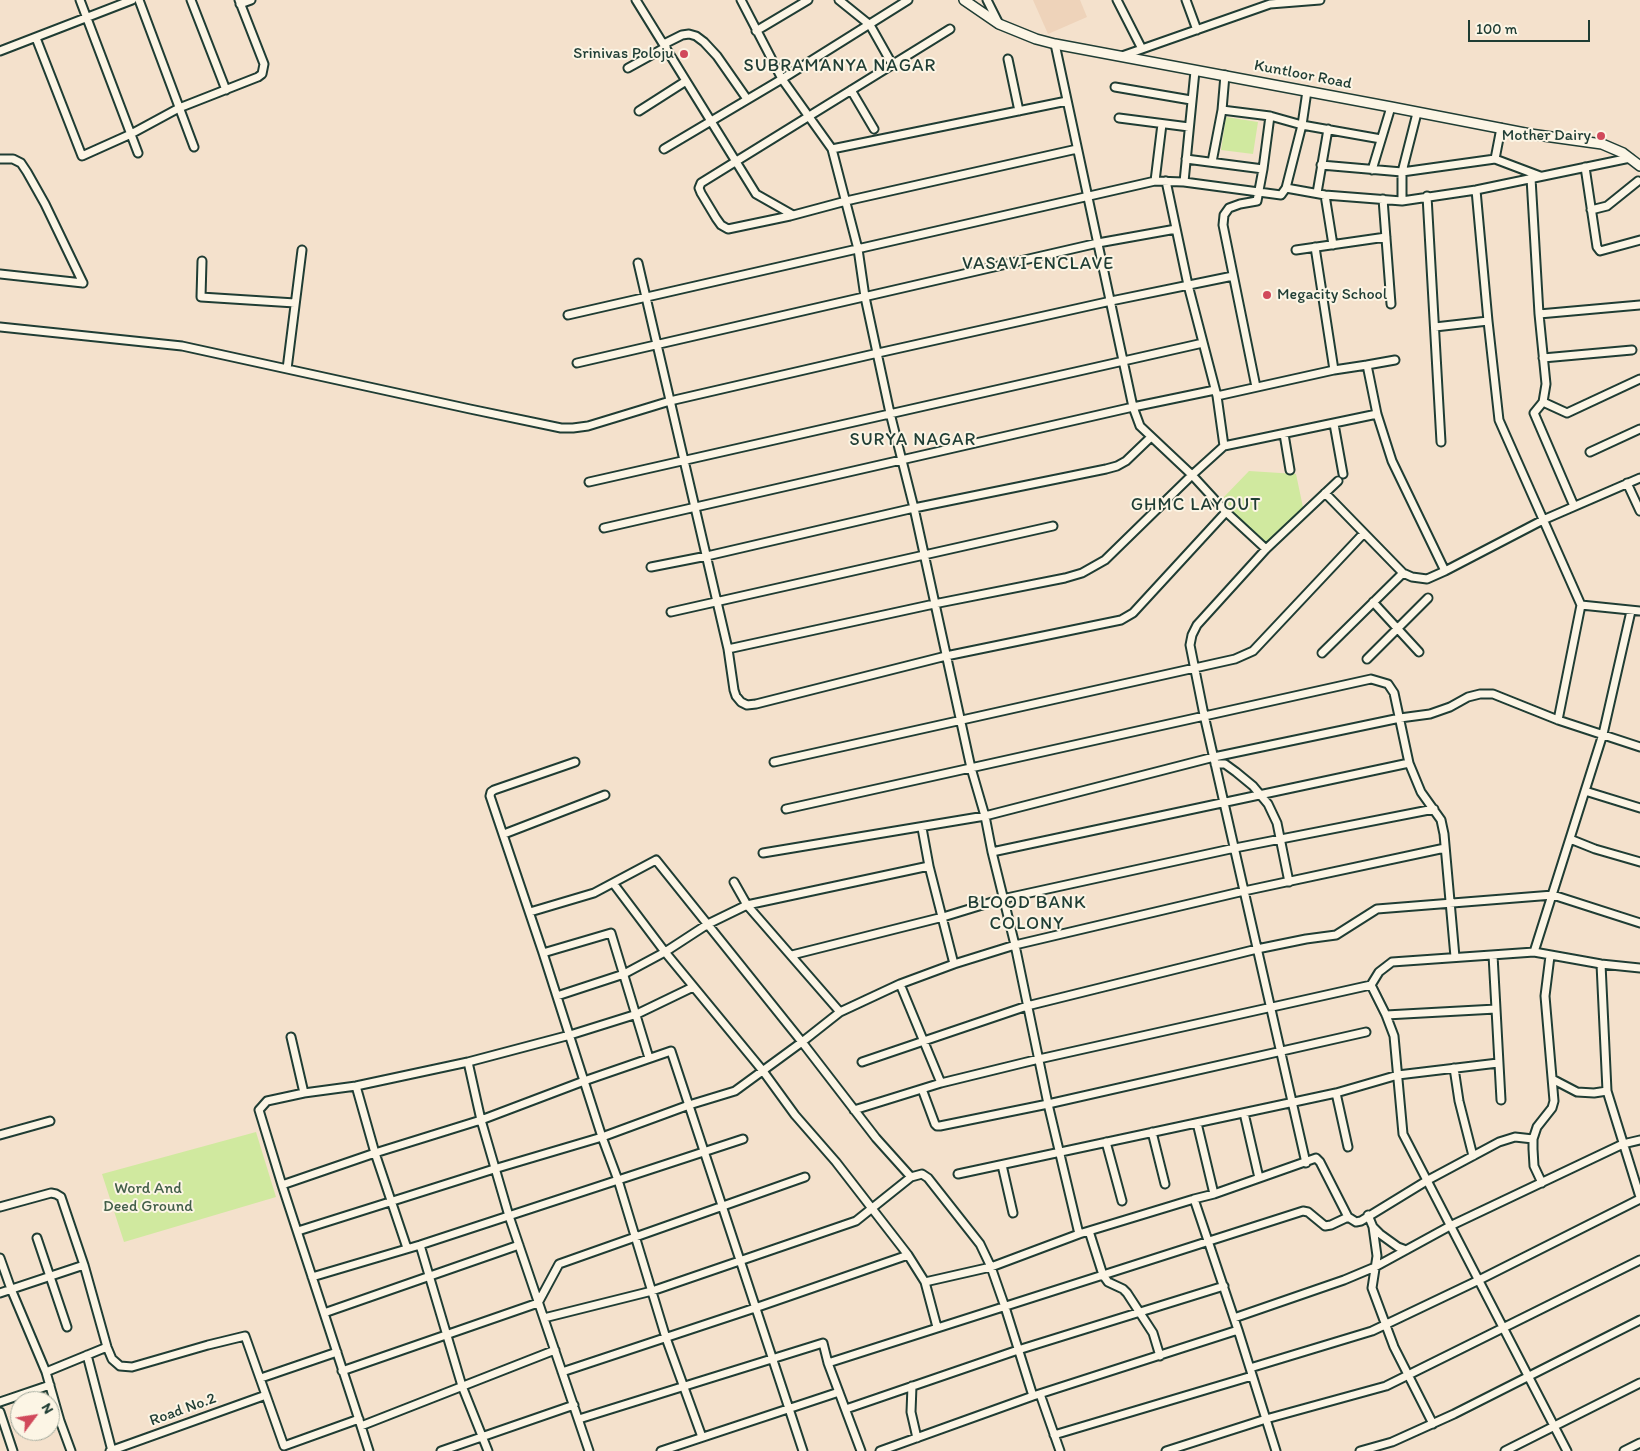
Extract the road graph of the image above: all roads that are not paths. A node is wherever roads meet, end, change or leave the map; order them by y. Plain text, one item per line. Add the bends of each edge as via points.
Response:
1 (80, 0) edge
2 (132, 0) edge
3 (139, 0) edge
4 (191, 0) edge
5 (251, 0) edge
6 (741, 0) edge
7 (808, 0) edge
8 (840, 0) edge
9 (908, 0) edge
10 (964, 0) edge
11 (987, 0) edge
12 (1117, 0) edge
13 (1186, 0) edge
14 (1320, 0) edge
15 (639, 1) edge
16 (239, 2) edge
17 (1269, 2) edge
18 (88, 18) junction
19 (999, 24) junction
20 (870, 25) junction
21 (950, 29) dead end
22 (1197, 30) junction
23 (756, 31) junction
24 (36, 38) junction
25 (1055, 44) junction
26 (665, 46) junction
27 (1142, 50) junction
28 (0, 51) edge
29 (1122, 56) junction
30 (1008, 59) dead end
31 (892, 64) junction
32 (628, 68) dead end
33 (1195, 71) junction
34 (1225, 75) junction
35 (782, 79) junction
36 (686, 80) junction
37 (1116, 87) dead end
38 (226, 90) junction
39 (850, 90) junction
40 (1307, 91) junction
41 (747, 99) junction
42 (1191, 100) junction
43 (1067, 101) junction
44 (1391, 107) junction
45 (179, 108) junction
46 (1222, 110) junction
47 (639, 111) dead end
48 (1019, 111) junction
49 (1417, 113) junction
50 (808, 116) junction
51 (1270, 116) junction
52 (1119, 118) dead end
53 (712, 121) junction
54 (1162, 124) junction
55 (1302, 125) junction
56 (1189, 127) junction
57 (1501, 128) junction
58 (874, 129) dead end
59 (1328, 130) junction
60 (131, 134) junction
61 (1381, 139) junction
62 (194, 147) dead end
63 (664, 149) dead end
64 (832, 149) junction
65 (1077, 149) junction
66 (138, 153) dead end
67 (1630, 158) junction
68 (0, 159) edge
69 (1186, 159) junction
70 (1495, 159) junction
71 (736, 162) junction
72 (1212, 162) junction
73 (1321, 165) junction
74 (1640, 166) edge
75 (1585, 167) junction
76 (1263, 169) junction
77 (1372, 170) junction
78 (1402, 172) junction
79 (1541, 177) junction
80 (1531, 178) junction
81 (1156, 180) junction
82 (1166, 181) junction
83 (1638, 181) dead end
84 (1184, 182) junction
85 (1286, 188) junction
86 (1476, 190) junction
87 (1259, 193) junction
88 (1317, 193) junction
89 (1325, 195) junction
90 (1088, 196) junction
91 (1427, 196) junction
92 (1383, 199) junction
93 (1402, 200) junction
94 (846, 201) junction
95 (1591, 210) junction
96 (793, 215) junction
97 (1176, 229) junction
98 (1386, 237) junction
99 (1640, 240) edge
100 (1098, 243) junction
101 (1333, 245) junction
102 (1315, 247) junction
103 (858, 249) junction
104 (302, 250) dead end
105 (1296, 250) dead end
106 (202, 261) dead end
107 (638, 263) dead end
108 (0, 274) edge
109 (1233, 276) junction
110 (1188, 285) junction
111 (646, 297) junction
112 (865, 297) junction
113 (1111, 301) junction
114 (295, 303) junction
115 (1391, 304) dead end
116 (1640, 305) edge
117 (1539, 314) junction
118 (568, 315) dead end
119 (1488, 321) junction
120 (0, 327) edge
121 (1435, 327) junction
122 (1203, 343) junction
123 (657, 346) junction
124 (1632, 350) dead end
125 (878, 353) junction
126 (1543, 358) junction
127 (1123, 360) junction
128 (1395, 360) dead end
129 (577, 363) dead end
130 (1367, 365) junction
131 (287, 369) junction
132 (1334, 370) junction
133 (1640, 379) edge
134 (1256, 387) junction
135 (1216, 393) junction
136 (670, 400) junction
137 (1543, 402) junction
138 (1133, 407) junction
139 (890, 413) junction
140 (1377, 414) junction
141 (1334, 424) junction
142 (1640, 429) edge
143 (1284, 434) junction
144 (1151, 437) junction
145 (1441, 442) dead end
146 (1224, 446) junction
147 (1590, 452) dead end
148 (901, 459) junction
149 (684, 460) junction
150 (1290, 470) dead end
151 (1343, 474) dead end
152 (1192, 475) junction
153 (1640, 478) edge
154 (1338, 481) dead end
155 (589, 482) dead end
156 (1627, 484) junction
157 (1325, 493) junction
158 (1574, 506) junction
159 (695, 507) junction
160 (914, 508) junction
161 (1640, 511) edge
162 (1226, 512) junction
163 (1543, 520) junction
164 (1053, 526) dead end
165 (604, 528) dead end
166 (1364, 532) junction
167 (1266, 549) junction
168 (923, 555) junction
169 (706, 556) junction
170 (651, 567) dead end
171 (1445, 571) junction
172 (1403, 573) junction
173 (1428, 598) dead end
174 (717, 601) junction
175 (1373, 602) junction
176 (934, 604) junction
177 (1581, 605) junction
178 (1640, 611) edge
179 (671, 612) dead end
180 (1631, 612) junction
181 (1398, 629) junction
182 (728, 649) junction
183 (1419, 652) dead end
184 (1322, 653) dead end
185 (946, 656) junction
186 (1367, 659) dead end
187 (1194, 668) junction
188 (1204, 715) junction
189 (1400, 718) junction
190 (960, 720) junction
191 (1558, 720) junction
192 (1603, 734) junction
193 (1640, 746) edge
194 (1215, 761) junction
195 (575, 762) dead end
196 (774, 762) dead end
197 (1409, 763) junction
198 (971, 768) junction
199 (1585, 791) junction
200 (1260, 794) junction
201 (605, 795) dead end
202 (1224, 802) junction
203 (1640, 808) edge
204 (1434, 809) junction
205 (786, 810) dead end
206 (985, 816) junction
207 (922, 828) junction
208 (504, 834) junction
209 (1281, 839) junction
210 (1570, 839) junction
211 (1234, 848) junction
212 (1445, 848) junction
213 (992, 852) junction
214 (763, 853) dead end
215 (1640, 862) edge
216 (929, 866) junction
217 (734, 882) dead end
218 (1289, 882) junction
219 (614, 883) junction
220 (1244, 891) junction
221 (1552, 895) junction
222 (1002, 899) junction
223 (1451, 903) junction
224 (747, 906) junction
225 (530, 912) junction
226 (943, 917) junction
227 (1640, 923) edge
228 (708, 924) junction
229 (1015, 945) junction
230 (1257, 949) junction
231 (665, 952) junction
232 (1534, 952) junction
233 (544, 953) junction
234 (792, 955) junction
235 (1493, 955) junction
236 (1550, 956) junction
237 (1455, 957) junction
238 (954, 964) junction
239 (1601, 964) junction
240 (1640, 968) edge
241 (624, 974) junction
242 (900, 984) junction
243 (1371, 985) junction
244 (693, 987) junction
245 (558, 996) junction
246 (1027, 1006) junction
247 (1270, 1008) junction
248 (1496, 1009) junction
249 (840, 1012) junction
250 (637, 1014) junction
251 (1386, 1015) junction
252 (1366, 1032) dead end
253 (570, 1035) junction
254 (291, 1037) dead end
255 (923, 1041) junction
256 (802, 1042) junction
257 (1280, 1053) junction
258 (649, 1058) junction
259 (1039, 1059) junction
260 (468, 1062) junction
261 (862, 1062) dead end
262 (1498, 1063) junction
263 (1454, 1068) junction
264 (763, 1071) junction
265 (1398, 1075) junction
266 (584, 1080) junction
267 (1554, 1080) junction
268 (941, 1083) junction
269 (356, 1086) junction
270 (922, 1089) junction
271 (1607, 1091) junction
272 (304, 1092) junction
273 (1336, 1093) junction
274 (1501, 1100) dead end
275 (1291, 1102) junction
276 (1048, 1104) junction
277 (689, 1105) junction
278 (854, 1110) junction
279 (1244, 1113) junction
280 (480, 1120) junction
281 (50, 1121) dead end
282 (1197, 1123) junction
283 (1152, 1132) junction
284 (0, 1135) edge
285 (602, 1137) junction
286 (743, 1139) dead end
287 (1533, 1139) junction
288 (1640, 1140) edge
289 (1106, 1142) junction
290 (1623, 1144) junction
291 (1348, 1147) dead end
292 (704, 1152) junction
293 (1059, 1152) junction
294 (375, 1153) junction
295 (1473, 1156) junction
296 (1306, 1163) junction
297 (1002, 1165) junction
298 (494, 1169) junction
299 (958, 1174) dead end
300 (805, 1177) dead end
301 (911, 1177) junction
302 (1259, 1178) junction
303 (618, 1180) junction
304 (1428, 1180) junction
305 (1542, 1183) junction
306 (1165, 1184) dead end
307 (282, 1185) junction
308 (1214, 1194) junction
309 (1640, 1198) edge
310 (1194, 1199) junction
311 (1122, 1201) dead end
312 (391, 1202) junction
313 (722, 1206) junction
314 (0, 1207) edge
315 (872, 1209) junction
316 (1013, 1213) dead end
317 (1368, 1215) junction
318 (509, 1216) junction
319 (1348, 1217) junction
320 (1450, 1226) junction
321 (1374, 1227) junction
322 (298, 1231) junction
323 (1089, 1232) junction
324 (1080, 1234) junction
325 (636, 1237) junction
326 (37, 1238) dead end
327 (1208, 1240) junction
328 (420, 1245) junction
329 (519, 1245) junction
330 (407, 1248) junction
331 (1406, 1250) junction
332 (908, 1255) junction
333 (0, 1258) edge
334 (1640, 1260) edge
335 (740, 1262) junction
336 (84, 1266) junction
337 (991, 1267) junction
338 (1375, 1267) junction
339 (1103, 1275) junction
340 (50, 1276) junction
341 (429, 1276) junction
342 (312, 1277) junction
343 (1479, 1280) junction
344 (925, 1282) junction
345 (1224, 1286) junction
346 (11, 1289) junction
347 (652, 1291) junction
348 (0, 1293) edge
349 (538, 1303) junction
350 (1005, 1307) junction
351 (755, 1308) junction
352 (324, 1312) junction
353 (1139, 1312) junction
354 (544, 1318) junction
355 (1234, 1318) junction
356 (1640, 1320) edge
357 (1387, 1324) junction
358 (67, 1327) dead end
359 (937, 1327) junction
360 (1503, 1328) junction
361 (1238, 1330) junction
362 (447, 1335) junction
363 (666, 1338) junction
364 (107, 1348) junction
365 (555, 1350) junction
366 (1018, 1350) junction
367 (337, 1352) junction
368 (87, 1355) junction
369 (1160, 1356) junction
370 (772, 1359) junction
371 (828, 1363) junction
372 (1250, 1368) junction
373 (342, 1371) junction
374 (46, 1372) junction
375 (562, 1372) junction
376 (1408, 1375) junction
377 (1252, 1376) junction
378 (1528, 1376) junction
379 (261, 1378) junction
380 (1640, 1383) edge
381 (50, 1385) junction
382 (462, 1386) junction
383 (912, 1386) junction
384 (684, 1388) junction
385 (839, 1392) junction
386 (266, 1394) junction
387 (1037, 1395) junction
388 (0, 1402) edge
389 (574, 1405) junction
390 (788, 1408) junction
391 (846, 1409) junction
392 (0, 1412) edge
393 (579, 1419) junction
394 (1266, 1419) junction
395 (360, 1422) junction
396 (1432, 1424) junction
397 (1554, 1426) junction
398 (1054, 1435) junction
399 (482, 1437) junction
400 (702, 1437) junction
401 (916, 1438) junction
402 (1640, 1443) edge
403 (285, 1449) edge
404 (13, 1451) edge
405 (71, 1451) edge
406 (111, 1451) edge
407 (369, 1451) edge
408 (441, 1451) edge
409 (488, 1451) edge
410 (588, 1451) edge
411 (661, 1451) edge
412 (802, 1451) edge
413 (861, 1451) edge
414 (880, 1451) edge
415 (1060, 1451) edge
416 (1166, 1451) edge
417 (1276, 1451) edge
418 (1360, 1451) edge
419 (1505, 1451) edge
420 (1567, 1451) edge
421 (1624, 1451) edge

1 - 18 street
2 - 18 street
3 - 45 street
4 - 38 street
5 - 16 street
6 - 23 street
7 - 23 street
8 - 20 street
9 - 20 street
10 - 19 street, Kuntloor Road
11 - 19 street
12 - 27 street
13 - 22 street
14 - 17 street
15 - 26 street
16 - 38 street via 264,69 258,77
17 - 22 street
18 - 24 street
18 - 60 street
19 - 25 street, Kuntloor Road
20 - 31 street
20 - 35 street
21 - 31 street
22 - 27 street
23 - 35 street
24 - 28 street
24 - 60 street via 82,156
25 - 29 street, Kuntloor Road
25 - 43 street
26 - 32 street
26 - 36 street
26 - 41 street via 682,35 696,36 717,56
27 - 29 street
29 - 33 street, Kuntloor Road
30 - 48 street
31 - 39 street
33 - 34 street, Kuntloor Road
33 - 42 street
34 - 40 street, Kuntloor Road
34 - 46 street
35 - 41 street
35 - 50 street
36 - 47 street
36 - 53 street
37 - 42 street
38 - 45 street
39 - 50 street
39 - 58 street
40 - 44 street, Kuntloor Road
40 - 55 street
41 - 53 street
42 - 56 street
43 - 48 street
43 - 65 street
44 - 49 street, Kuntloor Road
44 - 61 street
45 - 60 street
45 - 62 street
46 - 51 street
46 - 72 street
48 - 64 street
49 - 57 street, Kuntloor Road
49 - 78 street
50 - 64 street
50 - 71 street
51 - 55 street
51 - 76 street
52 - 54 street
53 - 63 street
53 - 71 street
54 - 56 street
54 - 81 street
55 - 59 street
55 - 85 street
56 - 69 street
57 - 67 street, Kuntloor Road via 1602,144
57 - 70 street
59 - 61 street
59 - 73 street
60 - 66 street
61 - 77 street
64 - 94 street
65 - 90 street
65 - 94 street
67 - 74 street, Kuntloor Road
67 - 75 street
68 - 108 street via 13,158 27,172 83,283
69 - 72 street
69 - 84 street
70 - 78 street
70 - 79 street
71 - 96 street via 756,194
71 - 96 street via 700,185 701,193 721,225 728,228
72 - 76 street
73 - 77 street
73 - 88 street
75 - 79 street
75 - 95 street
76 - 87 street
77 - 78 street
78 - 93 street
79 - 80 street
80 - 86 street
80 - 117 street
81 - 82 street
81 - 90 street
82 - 84 street
82 - 97 street
83 - 95 street via 1607,206
84 - 87 street
85 - 87 street via 1282,195
85 - 88 street
86 - 91 street
86 - 119 street
87 - 109 street via 1257,200 1229,208 1224,214 1223,225
88 - 89 street
89 - 92 street
89 - 101 street
90 - 100 street
90 - 103 street
91 - 93 street
91 - 121 street
92 - 93 street
92 - 98 street
94 - 96 street
94 - 103 street
95 - 99 street via 1600,251
97 - 100 street
97 - 110 street
98 - 101 street
98 - 115 street
100 - 112 street
100 - 113 street
101 - 102 street
102 - 105 street
102 - 132 street
103 - 111 street
103 - 112 street
104 - 114 street
106 - 114 street via 201,297
107 - 111 street
109 - 110 street
109 - 134 street
110 - 113 street
110 - 122 street
111 - 118 street
111 - 123 street
112 - 123 street
112 - 125 street
113 - 125 street
113 - 127 street
114 - 131 street
116 - 117 street
117 - 126 street
119 - 121 street
119 - 163 street via 1499,420
120 - 131 street via 182,346
121 - 145 street
122 - 127 street
122 - 135 street
123 - 129 street
123 - 136 street
124 - 126 street
125 - 136 street
125 - 139 street
126 - 137 street via 1546,384
127 - 138 street
127 - 139 street
128 - 130 street
130 - 132 street
130 - 140 street
131 - 136 street via 561,428 588,426
132 - 134 street
133 - 137 street via 1567,412
134 - 135 street
135 - 138 street
135 - 146 street
136 - 149 street
137 - 158 street via 1534,414
138 - 144 street via 1140,426
138 - 148 street
139 - 148 street
139 - 149 street
140 - 141 street
140 - 171 street via 1392,462
141 - 143 street
141 - 151 street
142 - 147 street
143 - 146 street
143 - 150 street
144 - 152 street
144 - 160 street via 1117,466
146 - 152 street
148 - 159 street
148 - 160 street
149 - 155 street
149 - 159 street
152 - 162 street
152 - 176 street via 1091,569 1065,578
153 - 156 street
154 - 157 street
156 - 158 street
156 - 161 street
157 - 166 street
157 - 167 street
158 - 163 street
159 - 165 street
159 - 169 street
160 - 168 street
160 - 169 street
162 - 167 street
162 - 185 street via 1133,613 1121,620
163 - 171 street
163 - 177 street
164 - 168 street
166 - 172 street
166 - 187 street via 1253,651 1235,660
167 - 187 street via 1197,625 1190,645
168 - 174 street
168 - 176 street
169 - 170 street
169 - 174 street
171 - 172 street via 1427,579
172 - 175 street
173 - 181 street
174 - 179 street
174 - 182 street
175 - 181 street
175 - 184 street
176 - 182 street
176 - 185 street
177 - 180 street
177 - 191 street
178 - 180 street
180 - 192 street
181 - 183 street
181 - 186 street
182 - 185 street via 736,696 747,704
185 - 190 street
187 - 188 street
187 - 190 street
188 - 189 street via 1371,679 1388,684 1394,693
188 - 194 street
188 - 198 street
189 - 191 street via 1430,714 1468,697 1492,694
189 - 194 street
189 - 197 street
190 - 196 street
190 - 198 street
191 - 192 street
192 - 193 street
192 - 199 street
194 - 200 street via 1231,768
194 - 202 street
194 - 206 street
195 - 208 street via 491,792
197 - 200 street
197 - 204 street via 1421,792
198 - 205 street
198 - 206 street
199 - 203 street
199 - 210 street
200 - 202 street
200 - 209 street via 1277,823
201 - 208 street
202 - 211 street
202 - 213 street
204 - 209 street
204 - 212 street via 1441,820
206 - 207 street
206 - 213 street
207 - 214 street
207 - 216 street
208 - 225 street
209 - 211 street
209 - 218 street
210 - 215 street
210 - 221 street
211 - 220 street
211 - 222 street
212 - 218 street
212 - 223 street
213 - 222 street
216 - 224 street
216 - 226 street
217 - 224 street
218 - 220 street
219 - 225 street via 594,893
219 - 228 street via 656,860
219 - 231 street
220 - 229 street
220 - 230 street
221 - 223 street
221 - 227 street
221 - 232 street
222 - 226 street
222 - 229 street
223 - 230 street via 1378,909 1336,935
223 - 237 street
224 - 228 street
224 - 234 street
225 - 233 street
226 - 234 street
226 - 238 street
228 - 231 street
228 - 256 street
229 - 238 street
229 - 246 street
230 - 246 street
230 - 247 street
231 - 241 street
231 - 244 street
232 - 235 street
232 - 236 street
233 - 241 street via 611,933
233 - 245 street
234 - 249 street
235 - 237 street
235 - 248 street
236 - 239 street
236 - 267 street via 1545,996
237 - 243 street via 1392,962 1379,972
238 - 242 street
239 - 240 street
239 - 271 street
241 - 245 street
241 - 250 street
242 - 249 street
242 - 255 street
243 - 247 street
243 - 251 street
244 - 250 street
244 - 264 street
245 - 253 street
246 - 255 street
246 - 259 street
247 - 257 street
247 - 259 street
248 - 251 street
248 - 262 street
249 - 256 street
250 - 253 street
250 - 258 street
251 - 265 street via 1394,1036
252 - 257 street
253 - 260 street
253 - 266 street
254 - 272 street
255 - 261 street
255 - 268 street
256 - 264 street
256 - 278 street
257 - 275 street
257 - 276 street
258 - 266 street
258 - 277 street via 671,1050
259 - 268 street
259 - 276 street
260 - 269 street
260 - 280 street
262 - 263 street
262 - 274 street
263 - 265 street
263 - 295 street
264 - 277 street via 735,1091
264 - 315 street
265 - 273 street
265 - 304 street via 1403,1134
266 - 280 street
266 - 285 street
267 - 271 street via 1577,1092 1594,1094
267 - 287 street via 1552,1108 1537,1127
268 - 270 street
269 - 272 street
269 - 294 street
270 - 276 street via 937,1126
270 - 278 street
271 - 290 street
272 - 307 street via 267,1101 259,1110
273 - 275 street
273 - 291 street
275 - 279 street
275 - 296 street
276 - 293 street
277 - 285 street
277 - 292 street
278 - 301 street
279 - 282 street
279 - 302 street
280 - 294 street
280 - 298 street
281 - 284 street
282 - 283 street
282 - 308 street
283 - 289 street
283 - 306 street
285 - 298 street
285 - 303 street
286 - 292 street
287 - 295 street via 1515,1137
287 - 305 street via 1534,1166
288 - 290 street
289 - 293 street
289 - 311 street
290 - 305 street
290 - 309 street
292 - 303 street
292 - 313 street
293 - 297 street
293 - 324 street
294 - 307 street
294 - 312 street
295 - 304 street
296 - 302 street
296 - 319 street via 1318,1159
297 - 299 street
297 - 316 street
298 - 312 street
298 - 318 street
300 - 313 street
301 - 315 street
301 - 337 street via 922,1174 928,1178 980,1244
302 - 308 street
303 - 318 street
303 - 325 street
304 - 317 street
304 - 320 street
305 - 320 street
307 - 322 street
308 - 310 street
309 - 343 street
310 - 323 street
310 - 327 street
312 - 322 street
312 - 330 street
313 - 325 street
313 - 335 street
314 - 336 street via 51,1194 61,1197
315 - 332 street
315 - 335 street via 856,1222
317 - 319 street via 1356,1222
317 - 321 street
318 - 328 street
318 - 329 street
319 - 327 street via 1325,1226 1303,1211
320 - 331 street
320 - 343 street
321 - 331 street
321 - 338 street
322 - 342 street
323 - 324 street
323 - 339 street
324 - 337 street
325 - 347 street
325 - 349 street via 559,1264
326 - 340 street
327 - 339 street
327 - 345 street
328 - 330 street
328 - 341 street
329 - 341 street
329 - 349 street
330 - 342 street
331 - 338 street
332 - 344 street
332 - 351 street
333 - 346 street
334 - 360 street
335 - 347 street
335 - 351 street
336 - 340 street
336 - 364 street
337 - 344 street
337 - 350 street
338 - 355 street
338 - 357 street via 1372,1288
339 - 350 street
339 - 353 street via 1108,1282 1127,1293
340 - 346 street
340 - 358 street
341 - 352 street
341 - 362 street
342 - 352 street
343 - 357 street
343 - 360 street
344 - 359 street
345 - 353 street
345 - 355 street
346 - 348 street
346 - 374 street
347 - 354 street
347 - 363 street
349 - 354 street
349 - 362 street
350 - 359 street
350 - 366 street
351 - 363 street
351 - 370 street
352 - 367 street
353 - 366 street
353 - 369 street via 1153,1333
354 - 365 street
355 - 361 street
356 - 378 street
357 - 372 street
357 - 376 street
359 - 371 street
360 - 376 street
360 - 378 street
361 - 369 street
361 - 372 street
362 - 373 street
362 - 382 street
363 - 375 street
363 - 384 street
364 - 368 street
364 - 379 street via 120,1366 132,1367 245,1336
365 - 375 street
365 - 382 street
366 - 383 street
366 - 387 street
367 - 373 street
367 - 379 street
368 - 374 street
368 - 406 street
369 - 387 street
370 - 371 street via 822,1343
370 - 384 street
370 - 390 street
371 - 385 street
372 - 377 street
373 - 395 street
374 - 381 street
375 - 389 street
376 - 394 street via 1386,1386
376 - 396 street
377 - 394 street
377 - 398 street
378 - 396 street
378 - 397 street
379 - 386 street
380 - 397 street
381 - 388 street
381 - 405 street
382 - 395 street
382 - 399 street
383 - 391 street
383 - 401 street via 911,1412
384 - 393 street
384 - 400 street
385 - 390 street
385 - 391 street
386 - 403 street
386 - 406 street, Road No.2
387 - 398 street
387 - 401 street
389 - 393 street
389 - 399 street
390 - 400 street
390 - 412 street
391 - 413 street
392 - 404 street
393 - 410 street
394 - 416 street
394 - 417 street
395 - 403 street
395 - 407 street
396 - 418 street via 1392,1442
397 - 419 street
397 - 420 street
398 - 415 street
399 - 408 street
399 - 409 street
400 - 411 street
401 - 414 street
402 - 421 street

